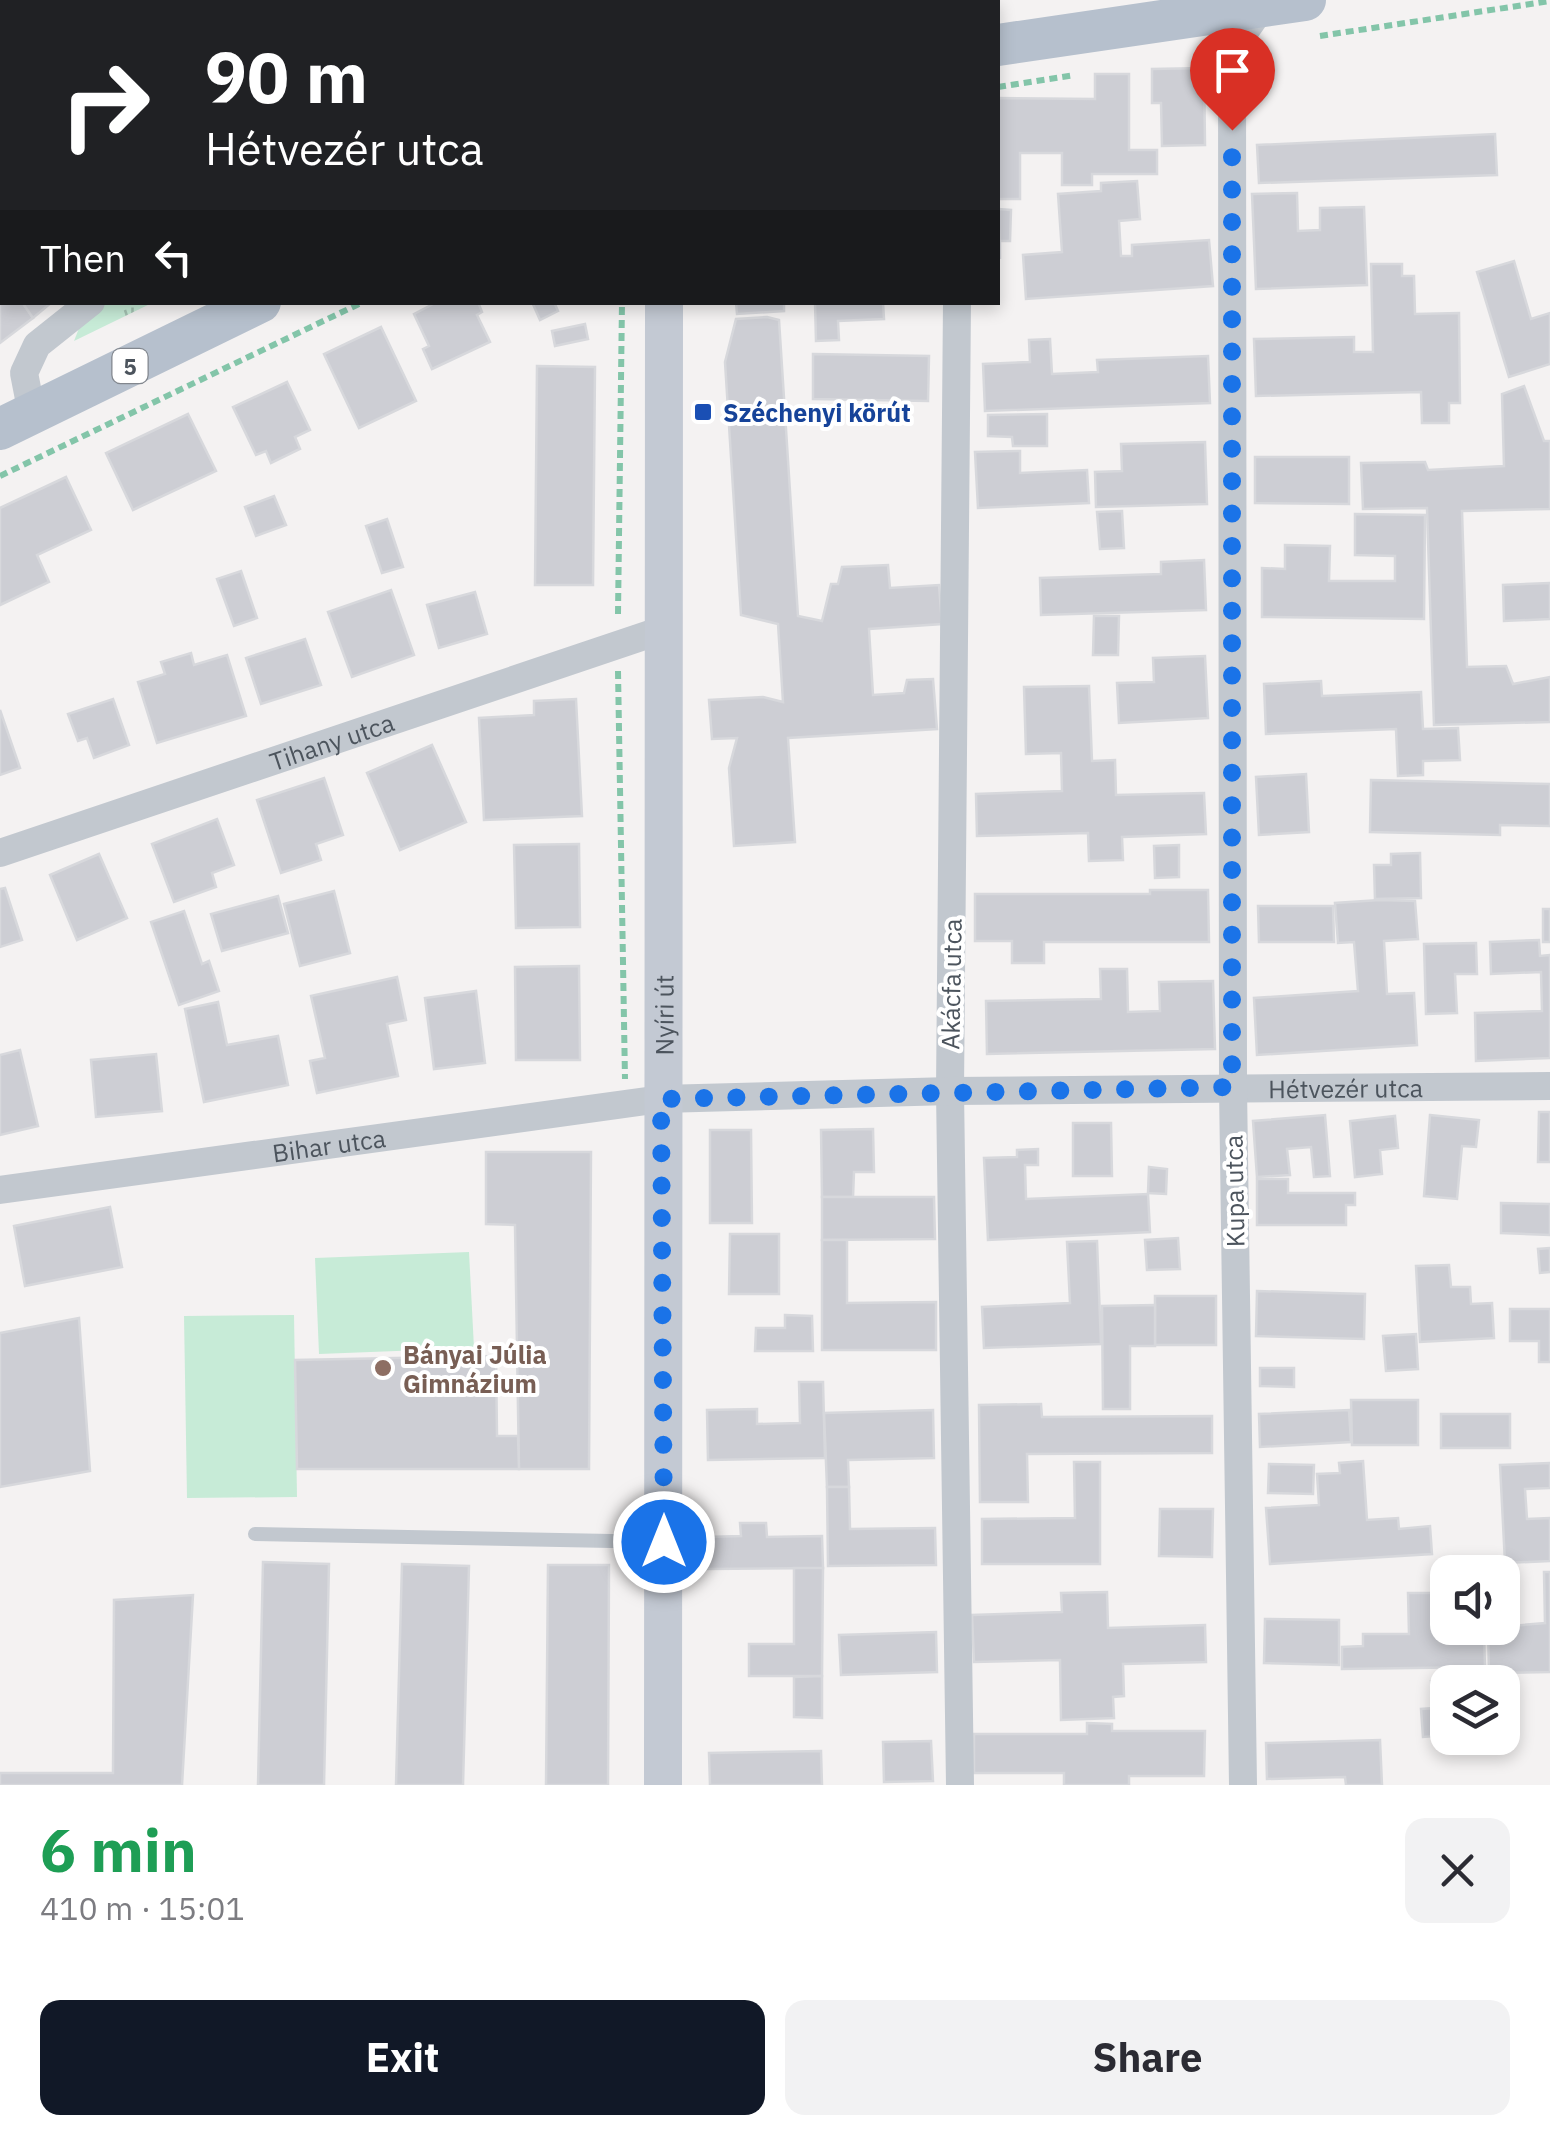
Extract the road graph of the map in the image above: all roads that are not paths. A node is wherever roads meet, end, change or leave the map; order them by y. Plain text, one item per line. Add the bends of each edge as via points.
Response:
1 (1305, 0) edge
2 (1265, 3) edge
3 (1000, 45) edge
4 (87, 305) edge
5 (254, 305) edge
6 (664, 305) edge
7 (957, 305) edge
8 (16, 421) edge
9 (662, 630) junction
10 (0, 853) edge
11 (1550, 1086) edge
12 (1232, 1087) junction
13 (950, 1091) junction
14 (661, 1099) junction
15 (0, 1190) edge
16 (254, 1534) dead end
17 (664, 1542) junction
18 (662, 1785) edge
19 (960, 1785) edge
20 (1243, 1785) edge

1 - 2 main road
2 - 3 main road
2 - 12 street, Kupa utca via 1232,50
4 - 8 street via 37,345 24,373
5 - 8 main road, 5
6 - 9 street, Nyíri út
7 - 13 street, Akácfa utca
9 - 10 street, Tihany utca
9 - 14 street, Nyíri út
11 - 12 street, Hétvezér utca
12 - 13 street, Hétvezér utca
12 - 20 street, Kupa utca
13 - 14 street, Hétvezér utca
13 - 19 street, Akácfa utca
14 - 15 street, Bihar utca
14 - 17 street, Nyíri út
16 - 17 lane
17 - 18 street, Nyíri út

